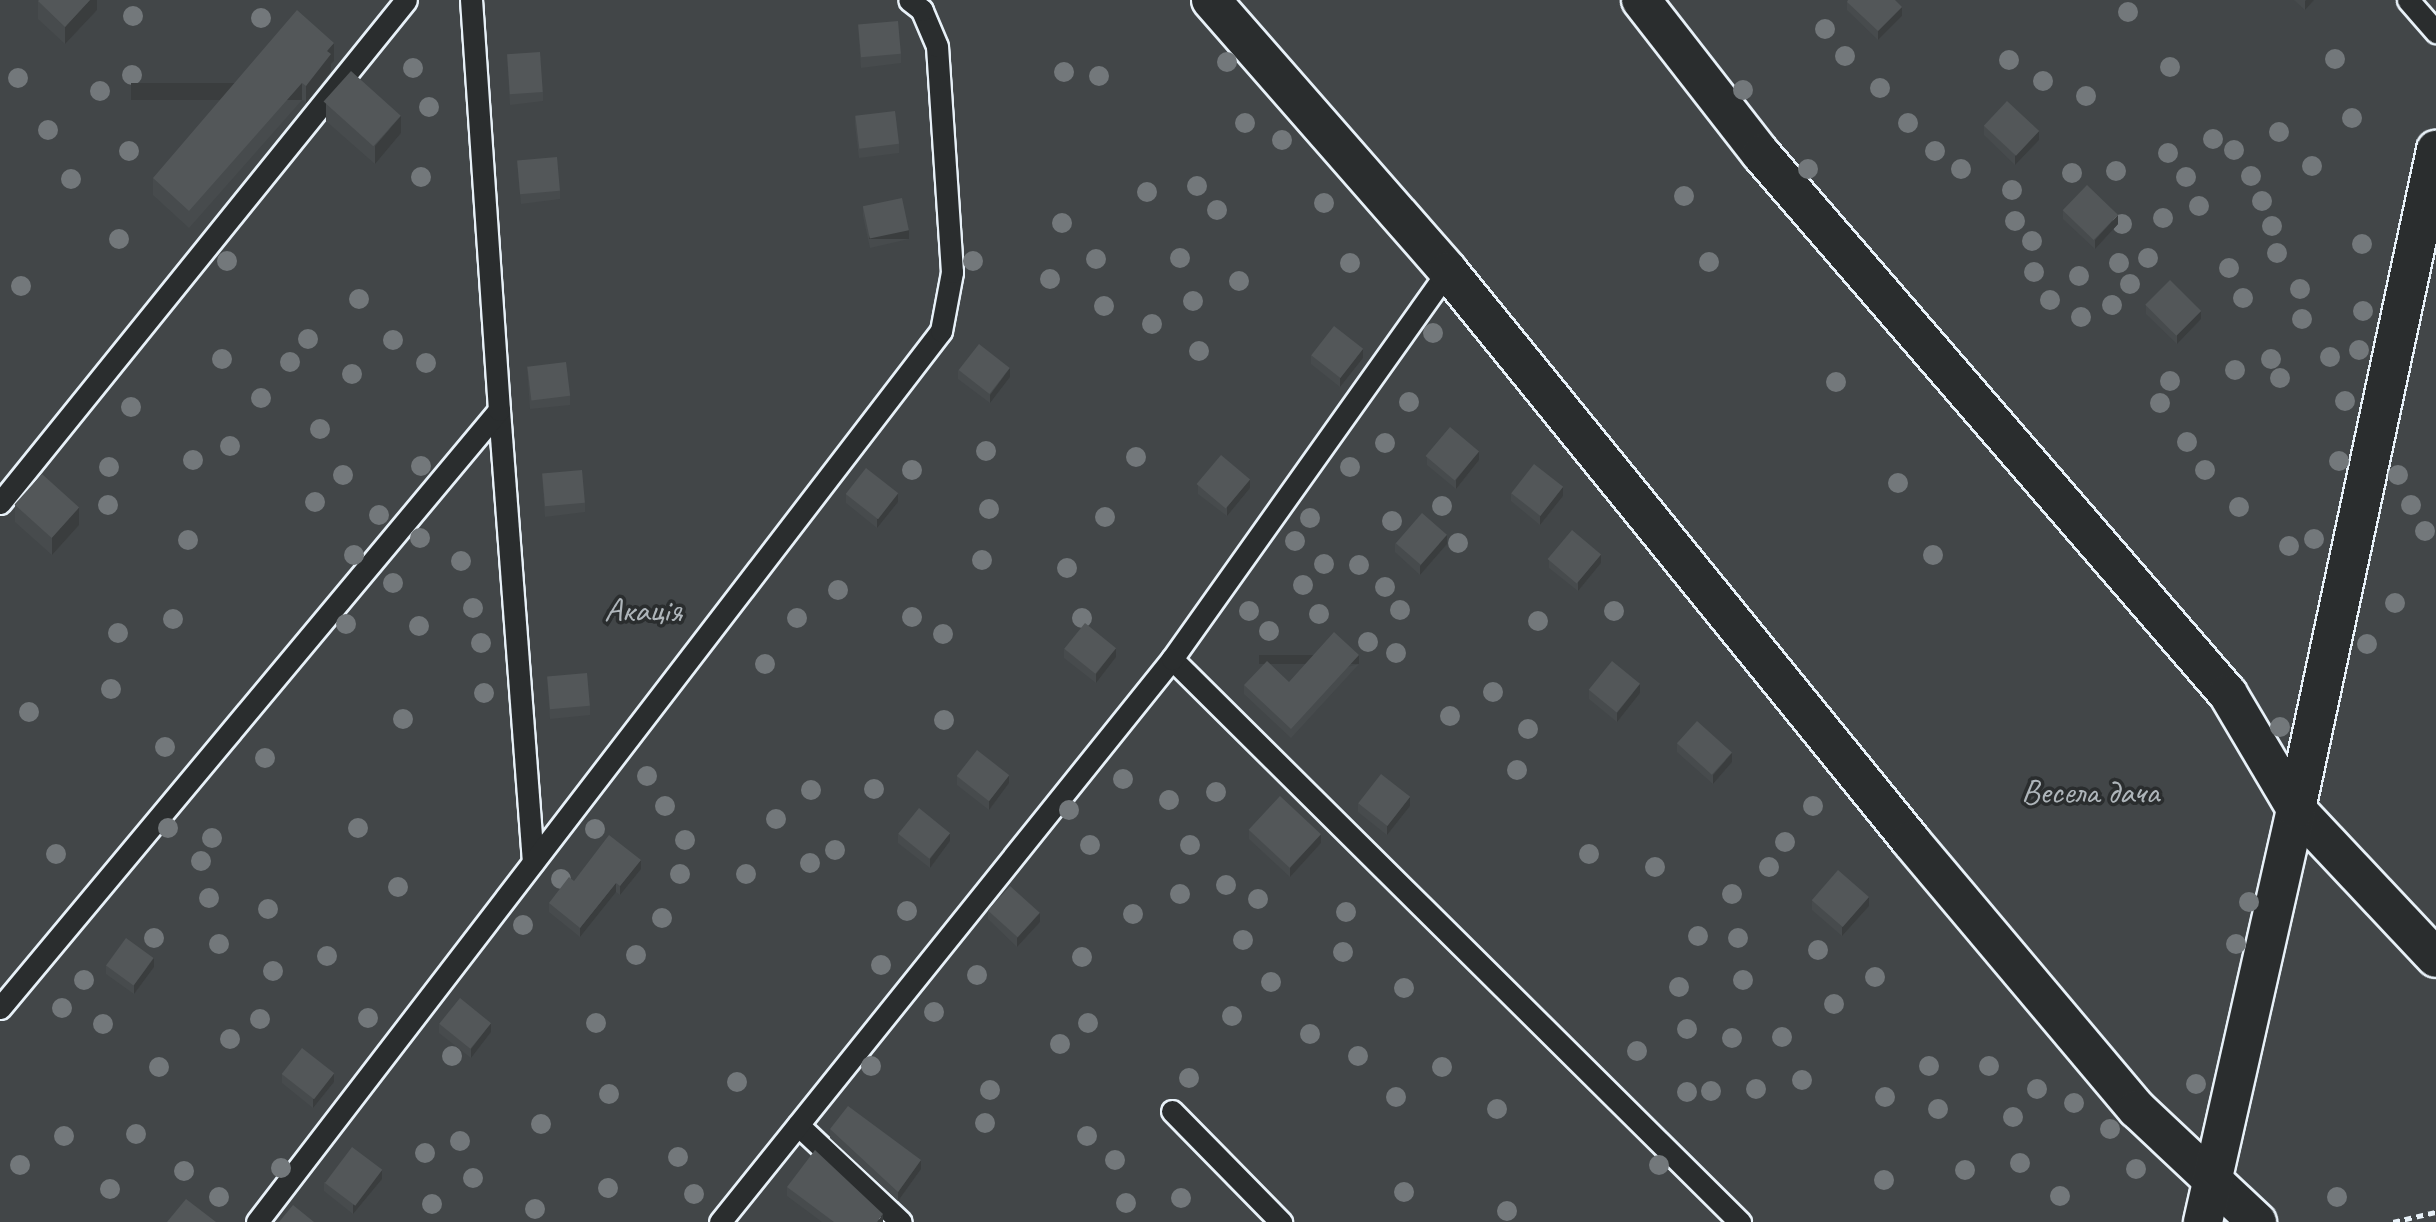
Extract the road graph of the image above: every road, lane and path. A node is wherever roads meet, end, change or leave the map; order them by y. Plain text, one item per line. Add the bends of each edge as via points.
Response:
1 (406, 0) edge
2 (471, 0) edge
3 (909, 0) edge
4 (1212, 0) edge
5 (1641, 0) edge
6 (2408, 0) edge
7 (2436, 32) edge
8 (2436, 150) edge
9 (1448, 271) junction
10 (499, 410) junction
11 (0, 503) edge
12 (1172, 659) junction
13 (2296, 809) junction
14 (533, 862) junction
15 (2436, 958) edge
16 (0, 1008) edge
17 (1172, 1111) dead end
18 (798, 1125) junction
19 (2215, 1181) junction
20 (2436, 1212) edge
21 (257, 1222) edge
22 (720, 1222) edge
23 (901, 1222) edge
24 (1280, 1222) edge
25 (1740, 1222) edge
26 (2203, 1222) edge
27 (2257, 1222) edge
28 (2393, 1222) edge

1 - 11 lane
2 - 10 lane
3 - 14 lane via 922,10 937,46 952,272 941,331
4 - 9 street
5 - 13 street via 1760,154 2228,694
6 - 7 lane
8 - 13 street
9 - 12 lane
9 - 19 street via 1937,872 2137,1109
10 - 14 lane
10 - 16 lane
12 - 18 lane
12 - 25 lane
13 - 15 street
13 - 19 street
14 - 21 lane
17 - 24 lane
18 - 22 lane
18 - 23 lane
19 - 26 street
19 - 27 street
20 - 28 path

